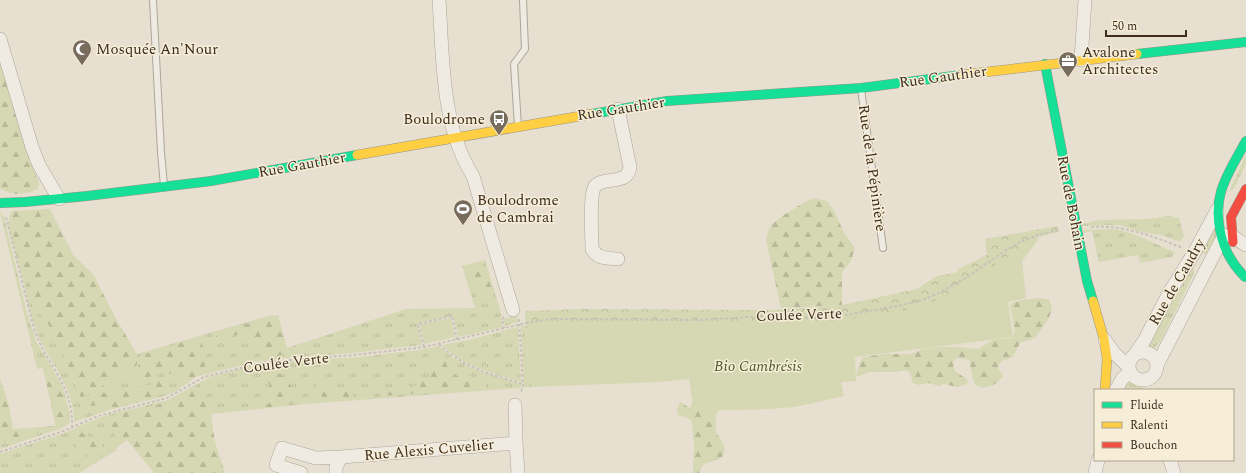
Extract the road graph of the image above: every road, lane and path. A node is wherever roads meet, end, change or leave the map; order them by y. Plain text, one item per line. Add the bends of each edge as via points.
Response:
1 (153, 0) edge
2 (439, 0) edge
3 (523, 0) edge
4 (1085, 0) edge
5 (0, 39) edge
6 (1246, 42) edge
7 (1081, 60) junction
8 (1045, 64) junction
9 (861, 88) junction
10 (618, 109) junction
11 (518, 127) junction
12 (456, 138) junction
13 (1246, 140) edge
14 (164, 187) junction
15 (1246, 189) edge
16 (59, 199) junction
17 (1, 202) edge
18 (1217, 210) junction
19 (1230, 223) joint
20 (1089, 227) dead end
21 (1059, 230) dead end
22 (1227, 237) junction
23 (1246, 246) edge
24 (883, 248) dead end
25 (1183, 248) dead end
26 (618, 259) dead end
27 (1235, 262) junction
28 (1204, 270) junction
29 (1246, 278) edge
30 (513, 310) joint
31 (519, 324) junction
32 (1104, 339) junction
33 (457, 340) junction
34 (439, 344) junction
35 (424, 347) junction
36 (1135, 354) junction
37 (1157, 365) junction
38 (1129, 369) junction
39 (523, 384) junction
40 (1148, 385) edge
41 (1105, 389) edge
42 (1117, 389) edge
43 (515, 405) joint
44 (72, 427) junction
45 (516, 443) junction
46 (0, 452) edge
47 (341, 457) junction
48 (1098, 461) edge
49 (1170, 461) edge
50 (301, 473) edge
51 (336, 473) edge
52 (518, 473) edge
53 (1095, 473) edge
54 (1174, 473) edge

1 - 14 lane
2 - 12 street via 446,94
3 - 11 lane via 525,49 514,64
4 - 7 street
5 - 16 street via 32,147
6 - 7 street, Rue Gauthier
7 - 8 street, Rue Gauthier
8 - 9 street, Rue Gauthier
8 - 32 street, Rue de Bohain via 1086,281
9 - 10 street, Rue Gauthier via 667,101
9 - 24 lane, Rue de la Pépinière
10 - 11 street, Rue Gauthier
10 - 26 street via 630,172 612,181 599,183 595,187 592,198 592,249 601,257
11 - 12 street, Rue Gauthier
12 - 14 street, Rue Gauthier via 232,178
12 - 30 street via 465,164 473,176
13 - 18 street, Rue de Caudry via 1218,197
14 - 16 street, Rue Gauthier
15 - 19 street, Rue de Caudry via 1232,214
16 - 17 street, Rue Gauthier
17 - 44 path via 30,318 41,347 66,389 72,410
18 - 22 street, Rue de Caudry
18 - 36 street, Rue de Caudry
19 - 22 street, Rue de Caudry
20 - 25 path via 1130,230
21 - 31 path, Coulée Verte via 1020,242 937,294 898,306 817,318 763,316 702,320 551,319
22 - 23 street
22 - 27 street via 1225,251
22 - 28 street, Rue de Caudry
23 - 27 street
27 - 28 street, Rue de Caudry
27 - 29 street
28 - 37 street, Rue de Caudry
30 - 31 path via 519,316
31 - 33 path, Coulée Verte
31 - 39 path
32 - 38 street, Rue de Bohain
32 - 41 street, Rue de Bohain via 1107,359
33 - 34 path, Coulée Verte
33 - 35 path via 452,316 418,324
34 - 35 path, Coulée Verte
34 - 39 path via 471,367
35 - 44 path, Coulée Verte via 250,365 204,377 167,398 106,413
36 - 37 street via 1141,351 1148,352 1154,356
36 - 38 street via 1129,360
37 - 40 street
38 - 40 street via 1136,378
38 - 42 street
39 - 43 path
43 - 45 street, Rue Alexis Cuvelier
44 - 46 path, Coulée Verte
45 - 47 street, Rue Alexis Cuvelier
45 - 52 street, Rue Alexis Cuvelier
47 - 50 street, Rue Alexis Cuvelier via 316,458 282,448 276,465
47 - 51 street
48 - 53 street
49 - 54 street

